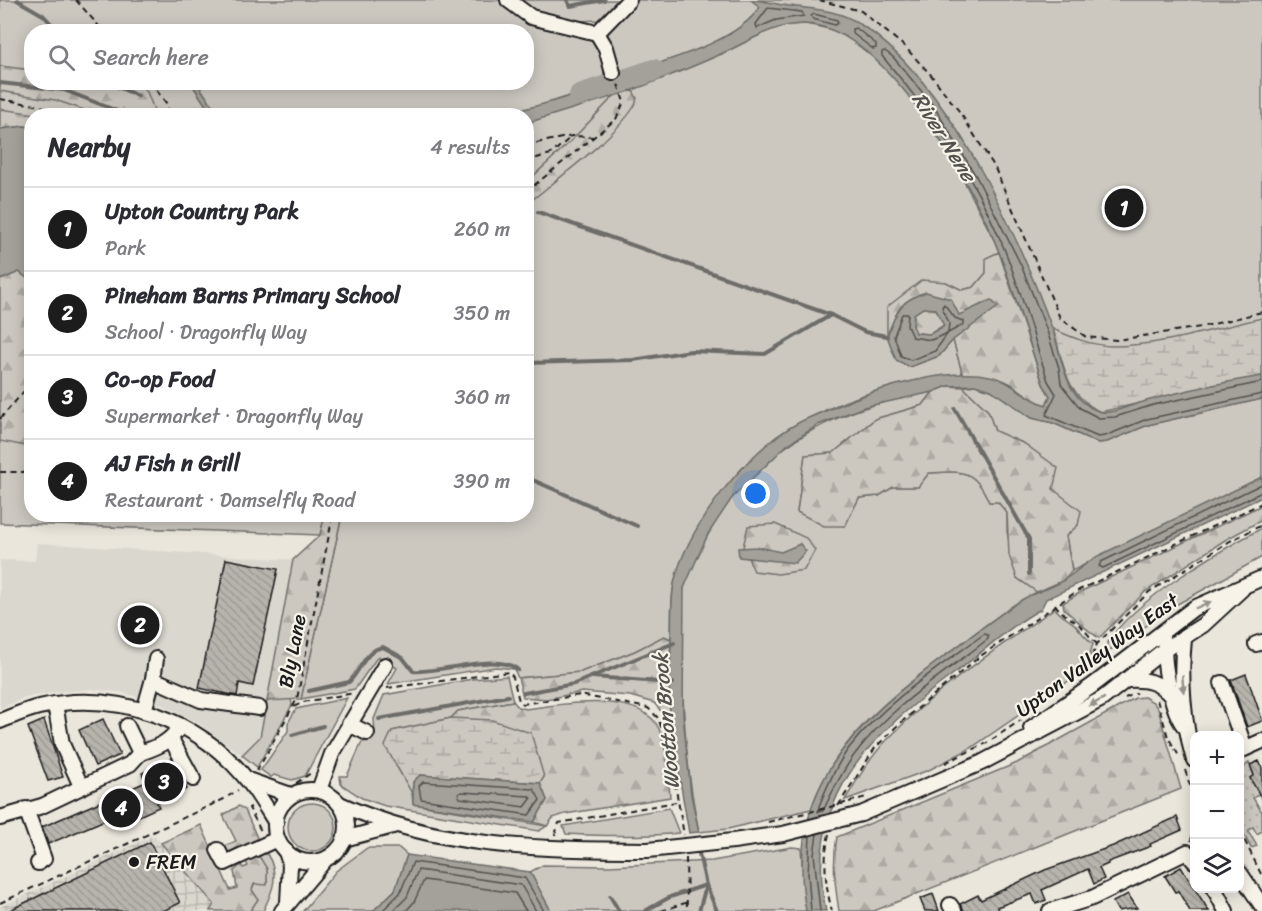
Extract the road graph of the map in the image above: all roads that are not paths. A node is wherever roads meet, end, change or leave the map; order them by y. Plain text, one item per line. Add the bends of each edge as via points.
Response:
1 (508, 0) edge
2 (629, 0) edge
3 (597, 33) junction
4 (613, 73) road end
5 (1262, 578) edge
6 (1242, 589) junction
7 (1167, 627) junction
8 (1184, 639) junction
9 (1164, 650) junction
10 (156, 659) dead end
11 (385, 665) dead end
12 (153, 679) junction
13 (1129, 680) junction
14 (1222, 683) dead end
15 (1173, 698) junction
16 (55, 704) junction
17 (259, 708) dead end
18 (144, 711) junction
19 (0, 721) edge
20 (350, 724) junction
21 (127, 726) dead end
22 (180, 726) junction
23 (1187, 729) junction
24 (1237, 731) edge
25 (367, 733) dead end
26 (171, 739) junction
27 (1262, 741) edge
28 (1190, 742) edge
29 (1244, 748) edge
30 (140, 753) junction
31 (981, 763) junction
32 (193, 780) dead end
33 (248, 780) junction
34 (81, 786) junction
35 (319, 790) junction
36 (291, 795) junction
37 (340, 804) junction
38 (26, 809) junction
39 (0, 818) edge
40 (276, 823) junction
41 (393, 826) junction
42 (277, 839) junction
43 (345, 839) junction
44 (218, 850) dead end
45 (286, 851) junction
46 (1190, 857) edge
47 (326, 859) junction
48 (38, 863) dead end
49 (1244, 880) edge
50 (1217, 893) edge
51 (1092, 898) junction
52 (1262, 906) edge
53 (285, 907) edge
54 (1050, 911) edge
55 (1098, 911) edge
56 (1226, 911) edge

1 - 3 street via 531,17
2 - 3 street
3 - 4 street
5 - 6 street, Upton Valley Way East
7 -> 6 street, Upton Valley Way East via 1194,608
6 - 8 street, Upton Valley Way East
7 - 9 street
7 - 31 street, Upton Valley Way East via 1092,686
8 - 9 street, Upton Valley Way East
8 -> 23 street via 1182,670
9 - 13 street, Upton Valley Way East
9 - 15 street
10 - 12 street
11 - 20 street
12 - 17 street via 201,700
12 - 18 street
13 - 15 street via 1156,683
13 -> 31 street, Upton Valley Way East via 1102,699
14 - 24 street
15 - 23 street via 1179,720
16 - 18 street via 93,701
16 - 19 street
16 - 34 street via 62,744
18 - 22 street
20 - 25 street
20 - 35 street via 332,754
21 - 30 street
22 - 26 street
22 - 33 street via 218,750
23 - 28 street
26 - 30 street
26 - 32 street
27 - 29 street
30 - 34 street via 130,764
31 - 41 street, Upton Valley Way East, bridge via 861,814 783,834 733,841 648,850 554,850 516,848
33 - 36 street
33 - 40 street
34 - 38 street via 42,806
35 - 36 street
35 - 37 street
36 - 40 street
37 - 41 street, Upton Valley Way East
37 - 43 street via 347,827
38 - 39 street
38 - 48 street via 44,859
40 - 42 street
41 - 43 street, Upton Valley Way East
42 - 44 street via 225,863
42 - 45 street
43 - 47 street
45 - 47 street via 301,861
45 - 53 street via 290,865
46 - 51 street
47 - 53 street
49 - 52 street
50 - 56 street
51 - 54 street
51 - 55 street

